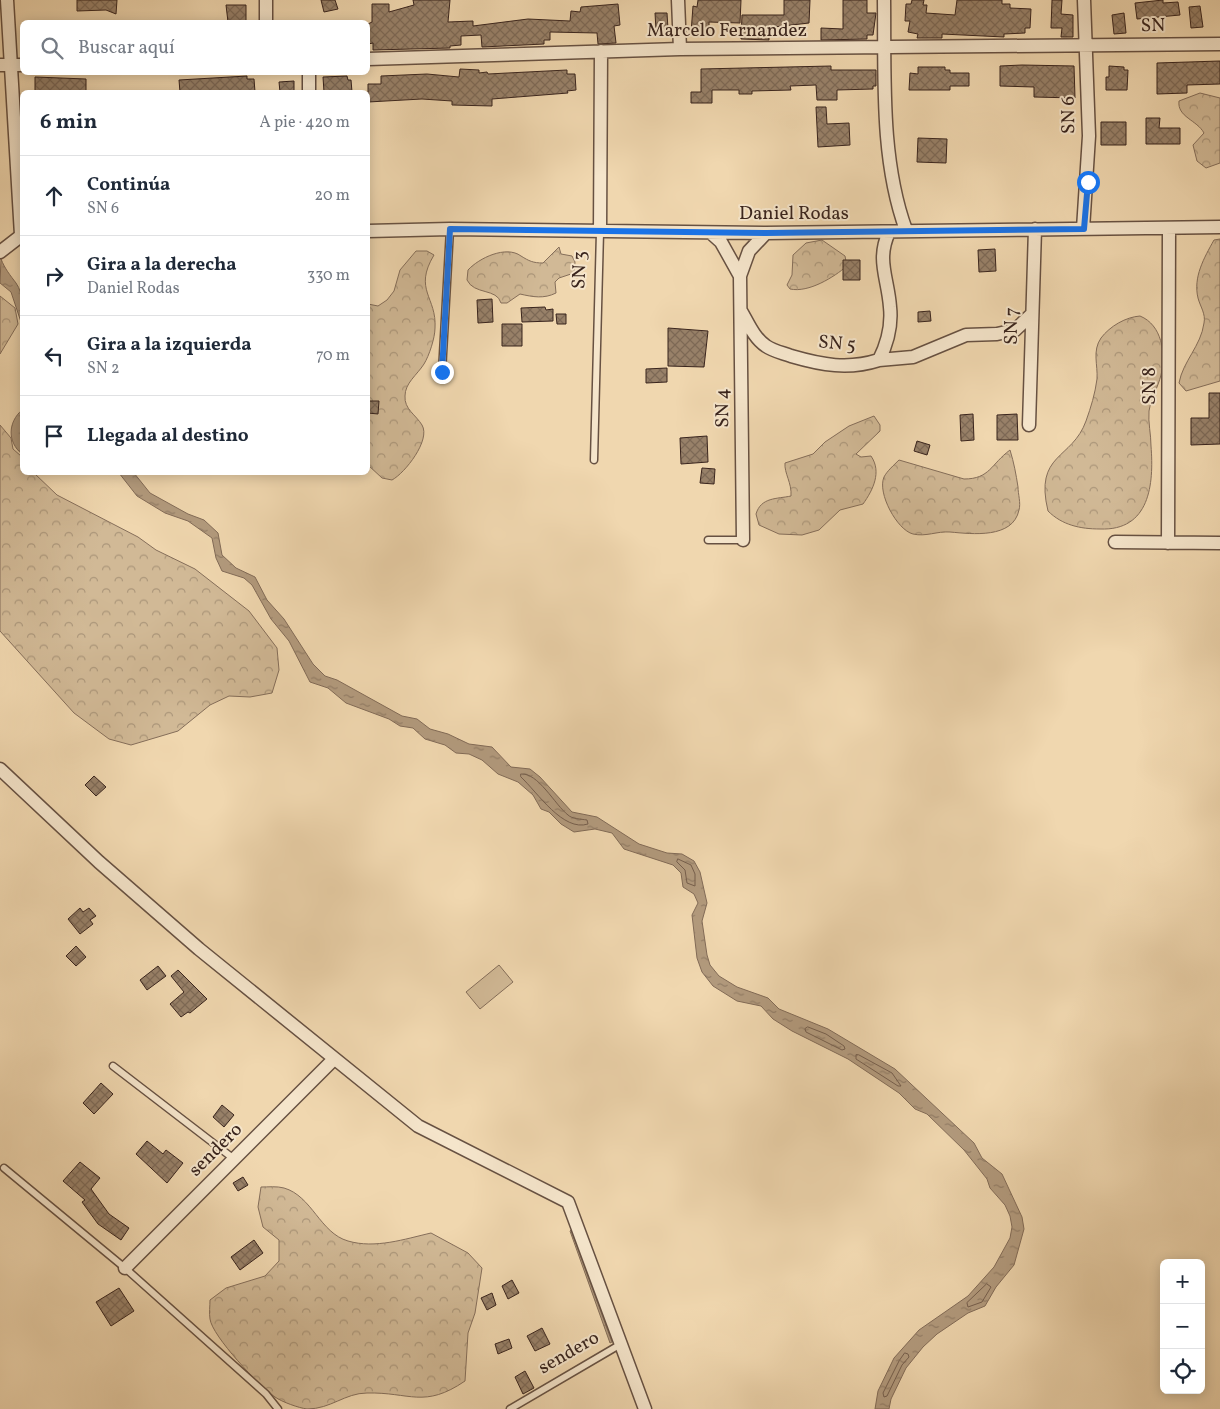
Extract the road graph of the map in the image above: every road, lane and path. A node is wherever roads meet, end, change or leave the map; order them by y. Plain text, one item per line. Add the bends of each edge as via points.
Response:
1 (6, 0) edge
2 (266, 0) edge
3 (678, 0) edge
4 (884, 0) edge
5 (1084, 0) edge
6 (266, 20) edge
7 (1220, 44) edge
8 (1086, 46) junction
9 (680, 49) junction
10 (884, 49) junction
11 (601, 51) junction
12 (370, 59) edge
13 (11, 65) edge
14 (309, 75) edge
15 (309, 90) edge
16 (20, 204) edge
17 (1220, 227) edge
18 (1035, 228) junction
19 (1169, 228) junction
20 (450, 229) junction
21 (1084, 229) junction
22 (906, 230) junction
23 (370, 231) edge
24 (600, 232) junction
25 (889, 232) junction
26 (710, 233) junction
27 (766, 233) junction
28 (20, 237) edge
29 (3, 250) edge
30 (740, 276) junction
31 (740, 310) junction
32 (1031, 315) junction
33 (879, 360) junction
34 (442, 372) dead end
35 (1029, 425) dead end
36 (594, 460) dead end
37 (708, 540) dead end
38 (744, 540) joint
39 (1115, 542) dead end
40 (1168, 543) junction
41 (1220, 543) edge
42 (0, 769) edge
43 (334, 1059) junction
44 (113, 1066) dead end
45 (234, 1159) junction
46 (4, 1168) dead end
47 (125, 1268) junction
48 (622, 1344) junction
49 (278, 1409) edge
50 (510, 1409) edge
51 (645, 1409) edge

1 - 13 street
2 - 6 street
3 - 9 street
4 - 10 street
5 - 8 street, SN 6
7 - 8 street, SN
8 - 10 street, Marcelo Fernandez
8 - 21 street, SN 6 via 1089,136
9 - 10 street, Marcelo Fernandez
9 - 11 street, Marcelo Fernandez
10 - 22 street via 889,160 896,204
11 - 12 street, Marcelo Fernandez
11 - 24 street, SN 3
13 - 16 street
14 - 15 street
17 - 19 street, Daniel Rodas
18 - 21 street, Daniel Rodas
18 - 22 street, Daniel Rodas
18 - 32 street, SN 7
19 - 21 street, Daniel Rodas
19 - 40 street, SN 8
20 - 23 street, Daniel Rodas
20 - 24 street, Daniel Rodas
20 - 34 lane
22 - 25 street, Daniel Rodas
24 - 26 street, Daniel Rodas
24 - 36 lane, SN 3
25 - 27 street, Daniel Rodas
25 - 33 street, SN 5 via 883,254 890,322
26 - 27 street, Daniel Rodas
26 - 30 street, SN 4 via 721,242
27 - 30 street, SN 4 via 750,251
28 - 29 street
30 - 31 street, SN 4
31 - 33 street, SN 5 via 758,339 778,352 831,366 863,365
31 - 38 street, SN 4
32 - 33 street via 1015,330 966,335 913,357
32 - 35 street, SN 7
37 - 38 lane
39 - 40 street
40 - 41 street
42 - 43 street via 99,862 199,949
43 - 45 street, sendero
43 - 48 street via 418,1126 568,1202
44 - 45 lane
45 - 47 street, sendero
46 - 47 lane
47 - 49 lane via 266,1394
48 - 50 lane, sendero
48 - 51 street

